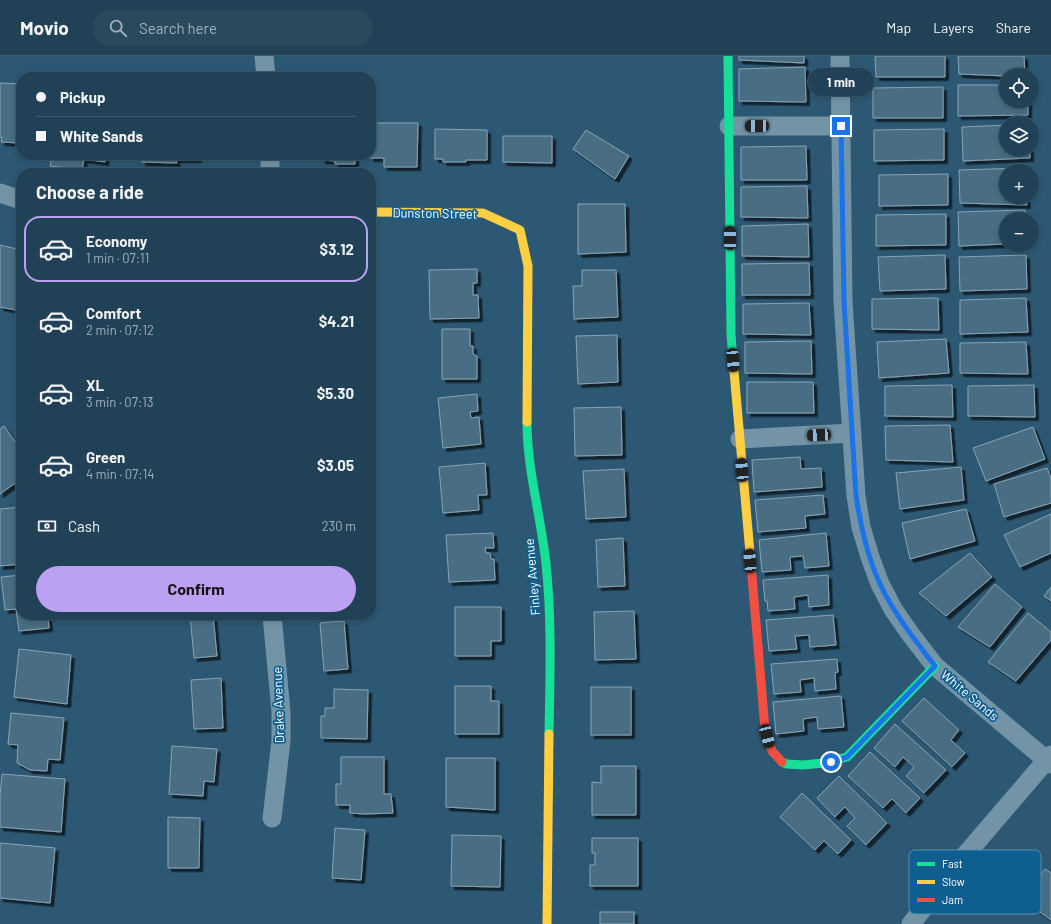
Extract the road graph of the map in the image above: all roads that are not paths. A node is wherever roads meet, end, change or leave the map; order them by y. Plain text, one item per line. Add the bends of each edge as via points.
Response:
1 (264, 56) edge
2 (728, 56) edge
3 (840, 56) edge
4 (266, 72) edge
5 (728, 126) junction
6 (841, 126) junction
7 (0, 193) edge
8 (16, 198) edge
9 (376, 212) edge
10 (520, 230) joint
11 (851, 433) junction
12 (740, 439) junction
13 (272, 620) edge
14 (935, 666) junction
15 (1050, 760) edge
16 (272, 818) dead end
17 (970, 850) edge
18 (919, 914) edge
19 (547, 924) edge
20 (911, 924) edge

1 - 4 street
2 - 5 street
3 - 6 street, White Sands
5 - 6 street
5 - 12 street via 731,334
6 - 11 street, White Sands via 843,287
7 - 8 street
9 - 10 street, Dunston Street via 483,213
10 - 19 street, Finley Avenue via 528,266 527,430 549,596
11 - 12 street
11 - 14 street, White Sands via 856,496 861,527 870,557 893,608
12 - 14 street via 765,728 775,756 782,762 792,765 831,762 847,757
13 - 16 street, Drake Avenue via 281,740
14 - 15 street, White Sands
15 - 17 street
18 - 20 street

